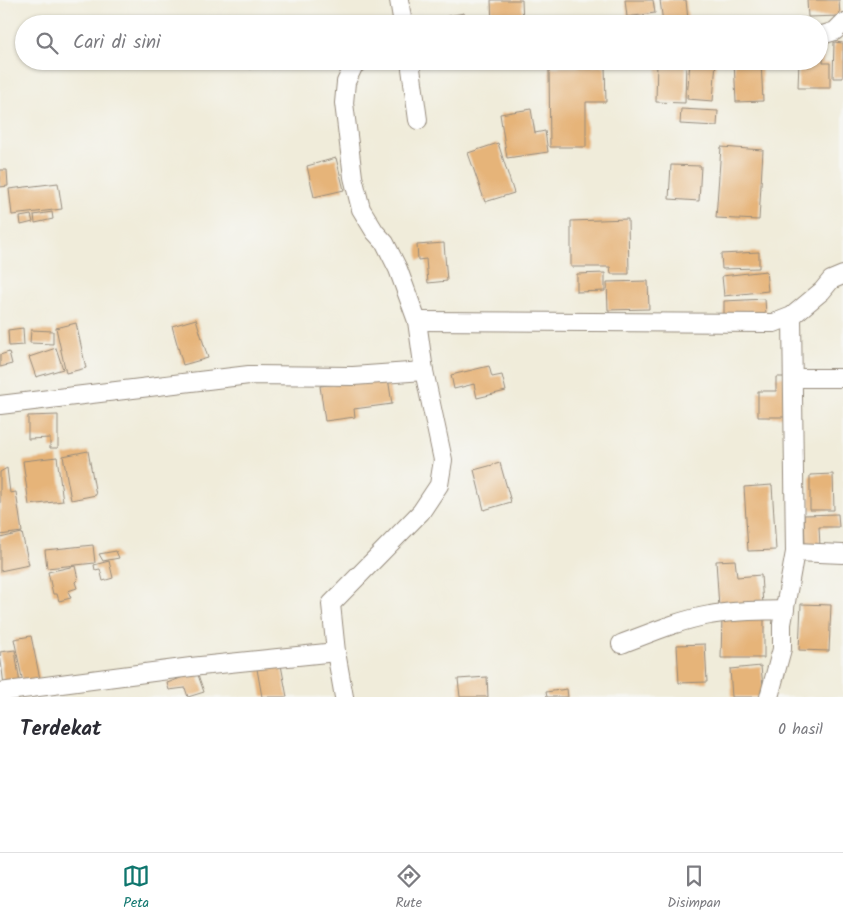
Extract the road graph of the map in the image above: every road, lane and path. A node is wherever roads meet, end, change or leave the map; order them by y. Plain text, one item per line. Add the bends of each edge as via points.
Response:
1 (399, 0) edge
2 (402, 15) edge
3 (843, 23) edge
4 (828, 33) edge
5 (352, 70) edge
6 (411, 70) edge
7 (418, 120) dead end
8 (843, 275) edge
9 (792, 316) junction
10 (417, 321) junction
11 (424, 371) junction
12 (792, 378) junction
13 (843, 378) edge
14 (0, 405) edge
15 (795, 552) junction
16 (843, 554) edge
17 (784, 610) junction
18 (621, 644) dead end
19 (336, 652) junction
20 (0, 692) edge
21 (344, 697) edge
22 (769, 697) edge

1 - 2 street
3 - 4 street
5 - 10 street via 346,82 344,103 353,177 362,209 398,268
6 - 7 street
8 - 9 street via 831,280
9 - 10 street via 774,323
9 - 12 street
10 - 11 street
11 - 14 street via 353,376 249,375
11 - 19 street via 442,453 438,485 421,512 331,604
12 - 13 street
12 - 15 street
15 - 16 street
15 - 17 street
17 - 18 street via 711,614
17 - 22 street via 782,649
19 - 20 street via 191,666
19 - 21 street

